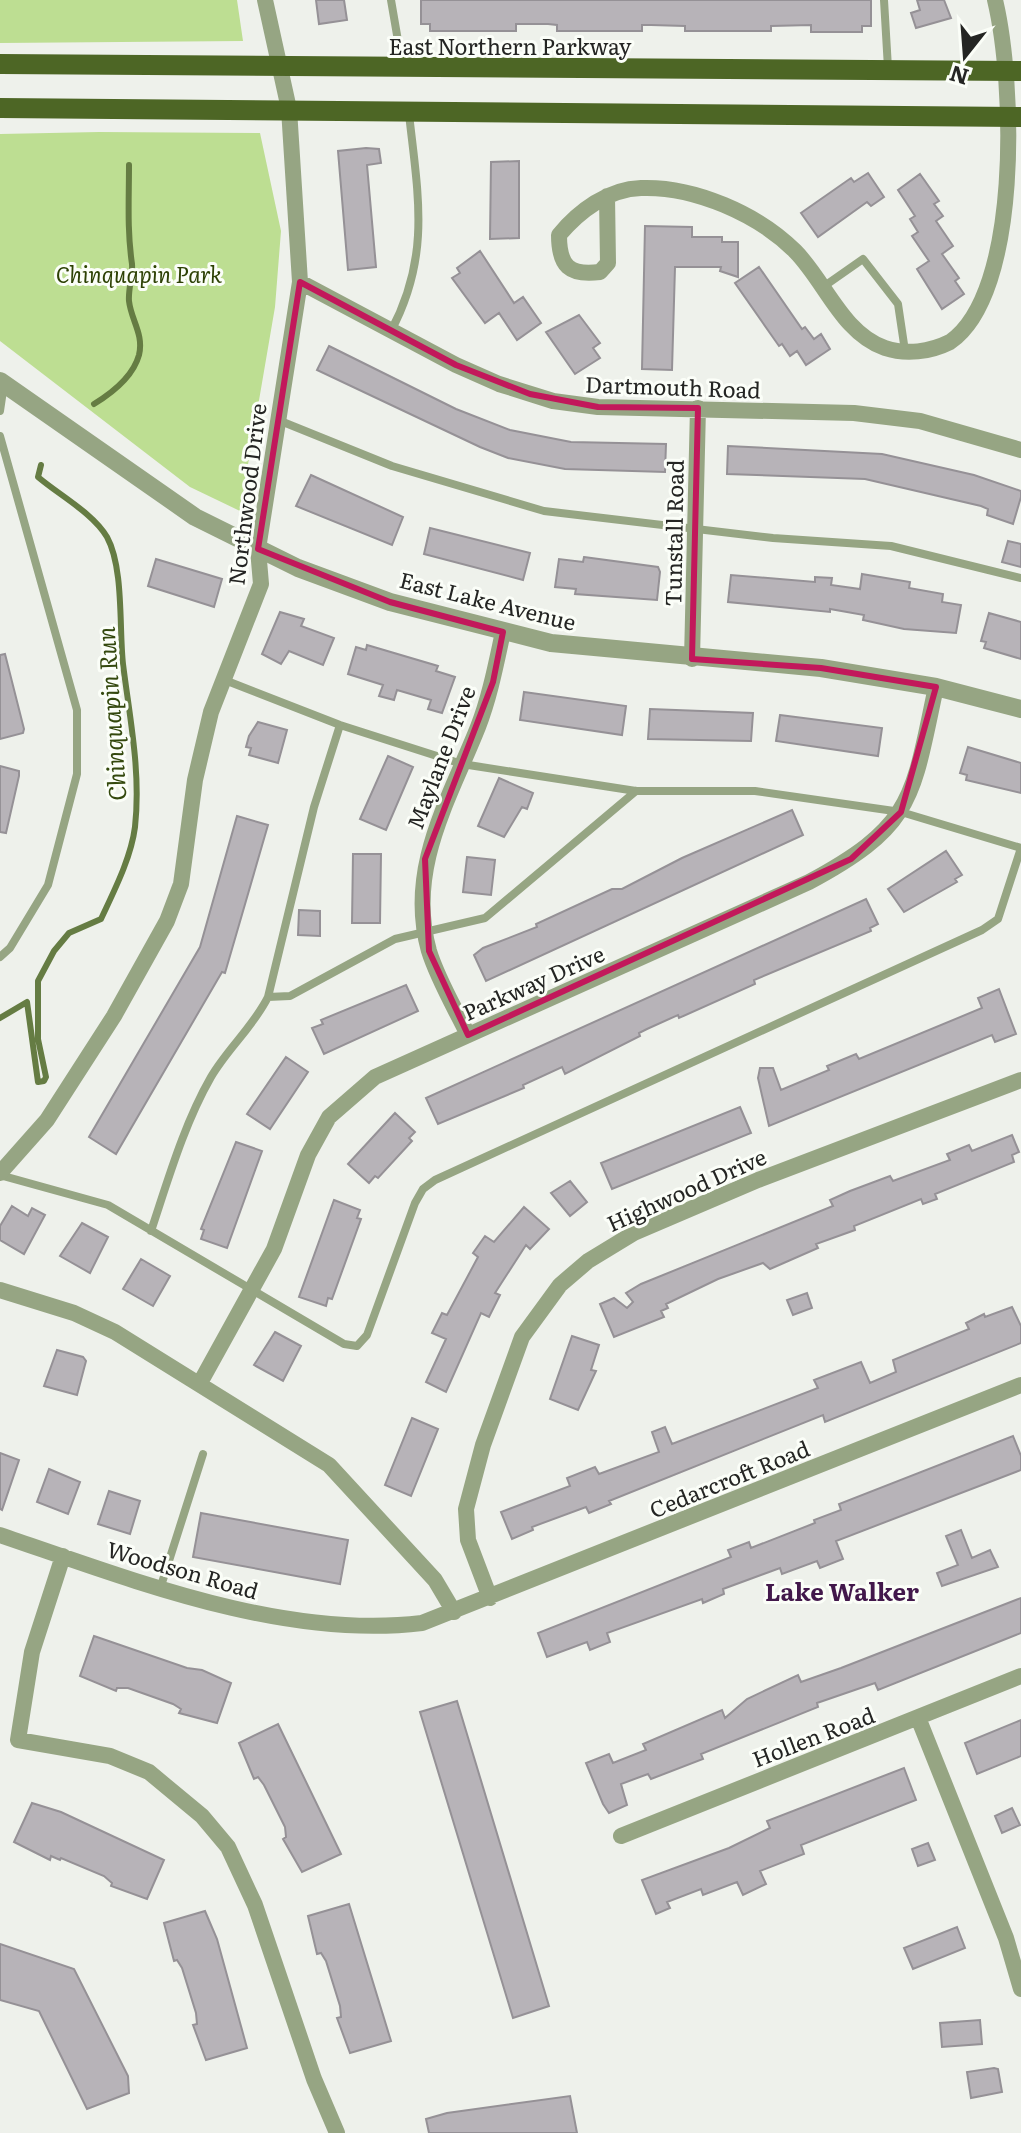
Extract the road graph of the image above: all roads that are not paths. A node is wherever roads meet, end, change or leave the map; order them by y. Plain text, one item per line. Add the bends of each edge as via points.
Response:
1 (265, 0) edge
2 (391, 0) edge
3 (884, 0) edge
4 (995, 0) edge
5 (0, 64) edge
6 (277, 65) junction
7 (888, 68) junction
8 (403, 69) junction
9 (1014, 71) edge
10 (0, 108) edge
11 (289, 109) junction
12 (408, 110) junction
13 (1018, 117) edge
14 (607, 196) junction
15 (300, 282) junction
16 (822, 287) junction
17 (390, 331) junction
18 (905, 352) junction
19 (2, 382) edge
20 (698, 408) junction
21 (0, 411) edge
22 (277, 420) junction
23 (0, 436) edge
24 (1021, 450) edge
25 (696, 527) junction
26 (258, 549) junction
27 (1021, 578) edge
28 (503, 632) junction
29 (692, 659) junction
30 (222, 679) junction
31 (936, 687) junction
32 (1021, 709) edge
33 (340, 725) junction
34 (462, 764) junction
35 (636, 791) junction
36 (901, 812) junction
37 (1021, 848) edge
38 (425, 930) junction
39 (0, 957) edge
40 (268, 997) junction
41 (468, 1035) junction
42 (1021, 1080) edge
43 (0, 1174) edge
44 (151, 1231) junction
45 (253, 1288) junction
46 (0, 1290) edge
47 (200, 1383) junction
48 (1021, 1385) edge
49 (203, 1454) dead end
50 (0, 1535) edge
51 (63, 1556) junction
52 (160, 1589) junction
53 (490, 1598) junction
54 (454, 1612) junction
55 (1021, 1676) edge
56 (919, 1720) junction
57 (621, 1836) dead end
58 (1021, 1989) edge
59 (337, 2133) edge

1 - 6 street, Northwood Drive
2 - 8 lane
3 - 7 lane
4 - 9 street
5 - 6 main road, East Northern Parkway
6 - 8 main road, East Northern Parkway
6 - 11 street, Northwood Drive
7 - 8 main road, East Northern Parkway
7 - 9 main road, East Northern Parkway
9 - 13 street
10 - 11 main road
11 - 12 main road
11 - 15 street, Northwood Drive
12 - 13 main road
12 - 17 lane via 419,206 417,266
13 - 18 street via 1009,232 990,301 959,337 940,347
14 - 14 street via 583,210 559,235 559,253 580,275 600,272 608,263
14 - 16 street via 641,188 663,190 710,200 749,216 795,251
15 - 17 street, Dartmouth Road
15 - 22 street, Northwood Drive
16 - 18 street via 863,334 884,348
16 - 18 lane via 863,259 898,304
17 - 20 street, Dartmouth Road via 499,384 553,401
19 - 21 lane
19 - 26 street, East Lake Avenue via 152,490
20 - 24 street, Dartmouth Road via 892,417 964,431
20 - 25 street, Tunstall Road
22 - 25 lane via 392,466 544,511
22 - 26 street, Northwood Drive
23 - 39 lane via 77,710 77,774 48,885
25 - 27 lane via 891,546
25 - 29 street, Tunstall Road
26 - 28 street, East Lake Avenue via 390,602
26 - 30 street, Northwood Drive via 261,584
28 - 29 street, East Lake Avenue via 602,651
28 - 34 street, Maylane Drive via 493,682
29 - 31 street, East Lake Avenue via 821,668
30 - 33 lane
30 - 43 street, Northwood Drive via 195,780 181,884 167,921 47,1120
31 - 32 street, East Lake Avenue
31 - 36 street, Parkway Drive via 913,785
33 - 34 lane
33 - 40 lane via 314,807
34 - 35 lane
34 - 38 street, Maylane Drive via 425,859
35 - 36 lane via 755,791
35 - 38 lane via 485,918
36 - 37 lane
36 - 41 street, Parkway Drive via 875,842 809,882
37 - 45 lane via 998,919 982,930 435,1180 415,1203 367,1335 357,1346 344,1344
38 - 40 lane via 395,939 290,996
38 - 41 street, Maylane Drive via 435,967
40 - 44 lane via 254,1024 212,1075
41 - 45 street, Parkway Drive via 375,1077 329,1117
42 - 53 street, Highwood Drive via 634,1233 560,1285 522,1337 466,1509 468,1540
43 - 44 lane via 108,1205
44 - 45 lane
45 - 47 street, Parkway Drive
46 - 47 street via 87,1319
47 - 54 street via 329,1465 435,1580
48 - 53 street, Cedarcroft Road
49 - 52 lane
50 - 51 street, Woodson Road
51 - 52 street, Woodson Road
51 - 59 street via 32,1652 18,1740 110,1756 149,1772 219,1836 244,1876
52 - 54 street, Woodson Road via 262,1614 371,1625 422,1623
53 - 54 street, Cedarcroft Road
55 - 56 street, Hollen Road
56 - 57 street, Hollen Road
56 - 58 street via 1006,1938

